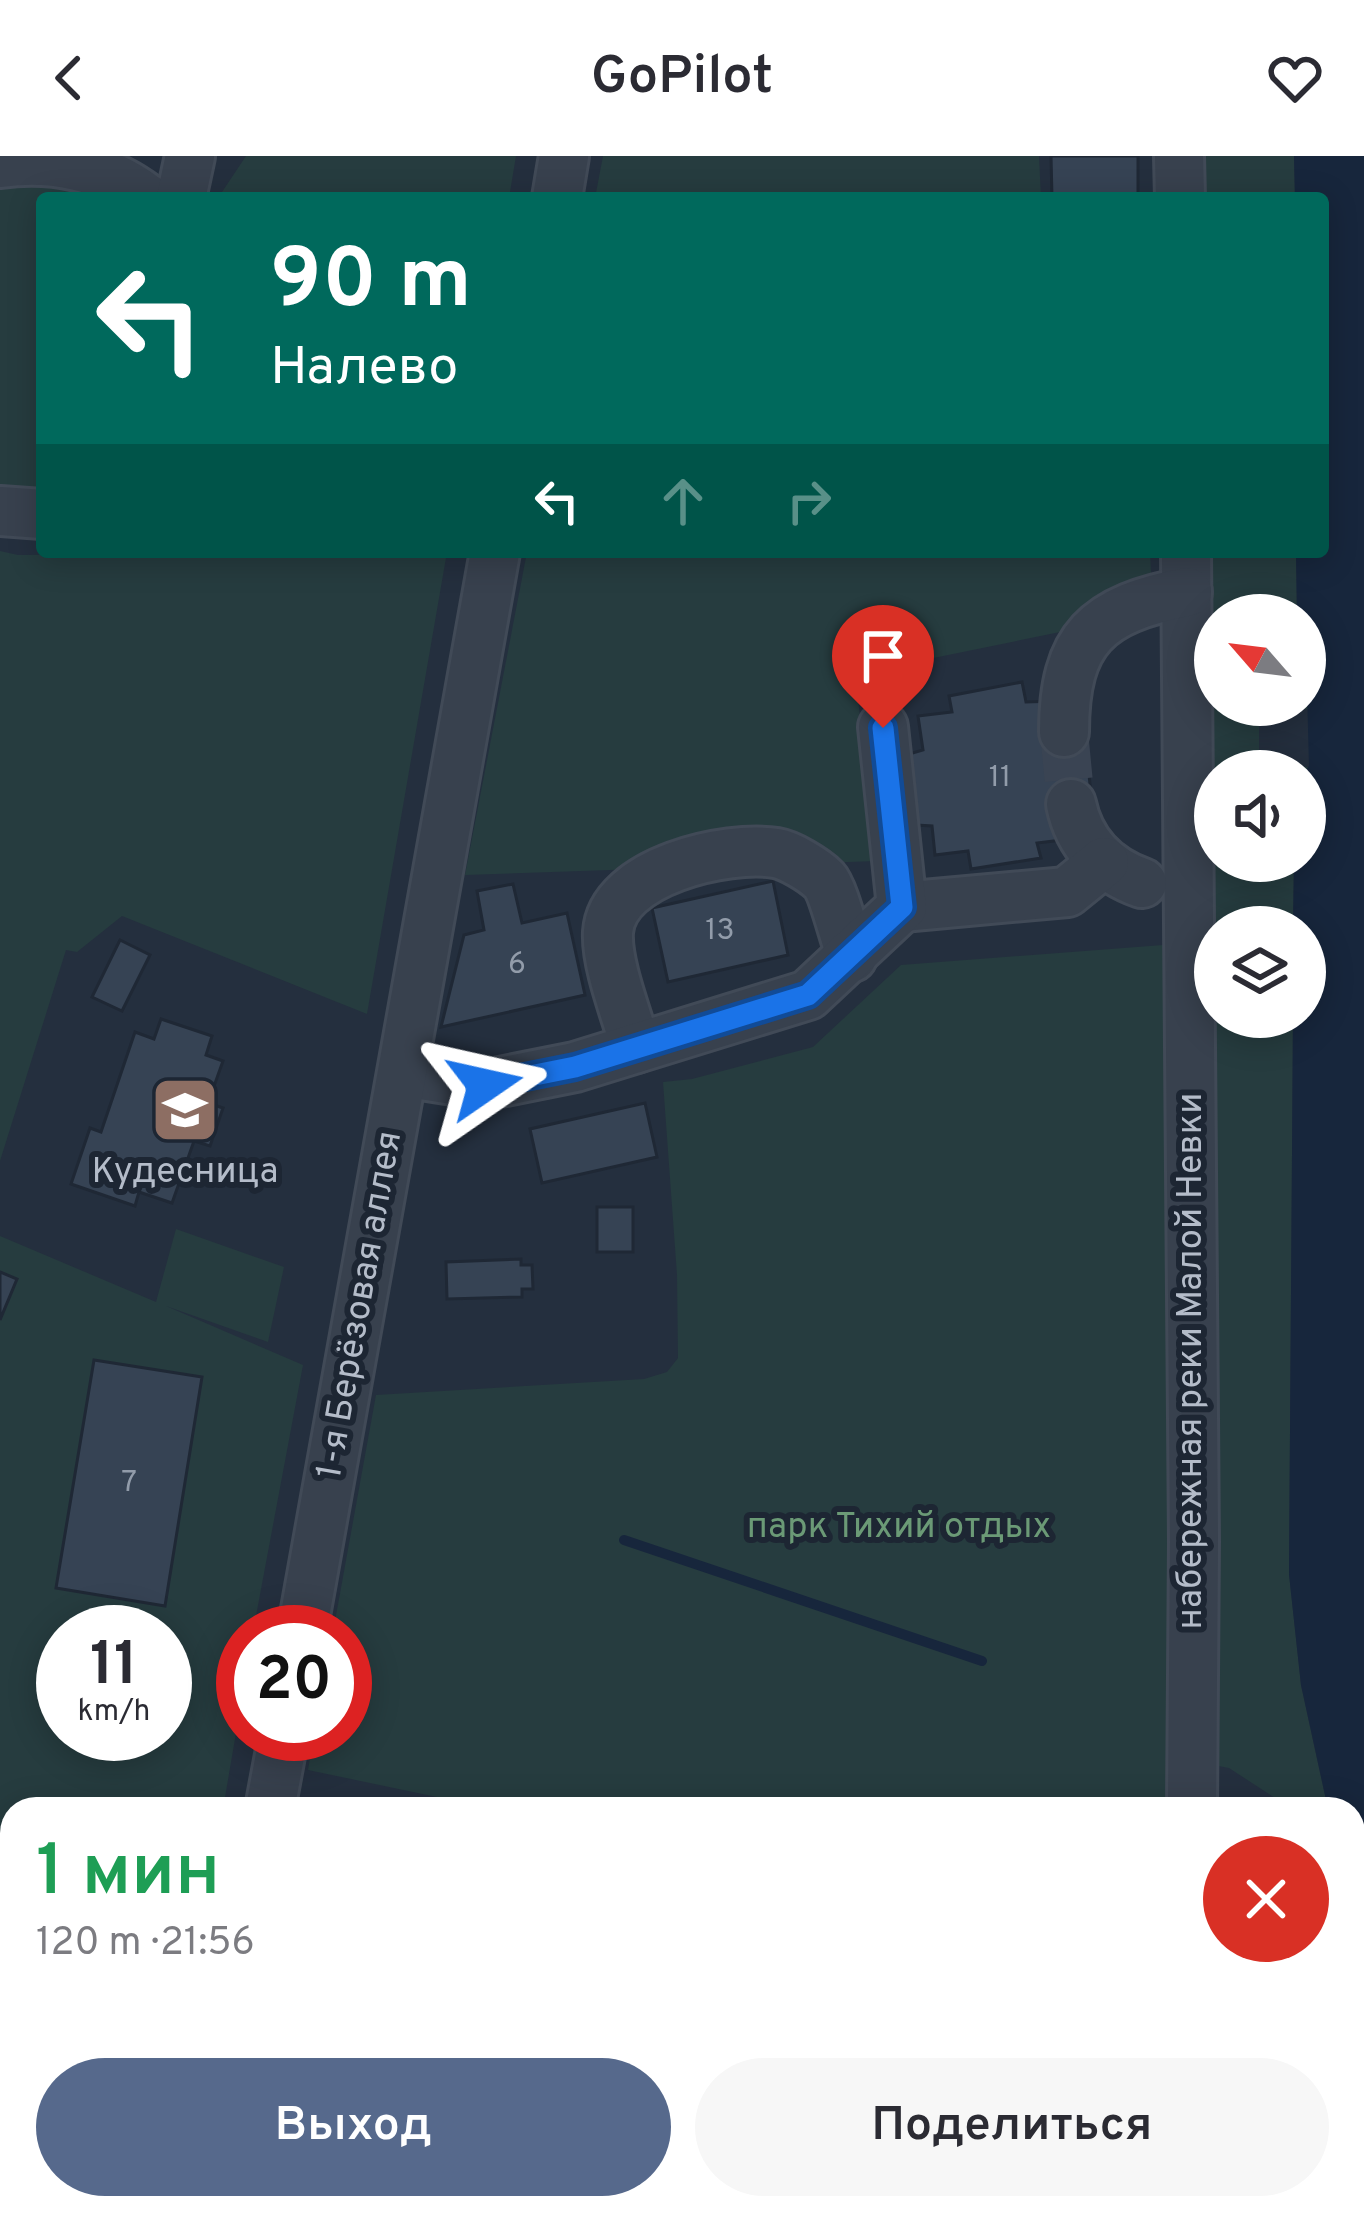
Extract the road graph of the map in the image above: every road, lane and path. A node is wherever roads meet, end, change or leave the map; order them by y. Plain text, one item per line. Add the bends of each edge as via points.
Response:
1 (157, 156) edge
2 (190, 156) edge
3 (564, 156) edge
4 (1179, 156) edge
5 (0, 163) edge
6 (99, 171) junction
7 (136, 192) edge
8 (183, 192) edge
9 (558, 192) edge
10 (1180, 192) edge
11 (0, 511) edge
12 (36, 514) edge
13 (494, 558) edge
14 (1186, 572) edge
15 (883, 728) dead end
16 (1064, 732) tunnel mouth
17 (1071, 804) tunnel mouth
18 (902, 907) junction
19 (852, 957) junction
20 (636, 1048) junction
21 (403, 1072) junction
22 (307, 1605) edge
23 (279, 1761) edge
24 (272, 1797) edge
25 (1192, 1797) edge

1 - 6 street
2 - 8 street
3 - 9 street
4 - 10 street
5 - 6 street via 38,159
6 - 7 street
11 - 12 street
13 - 21 street, 1-я Берёзовая аллея
14 - 16 street via 1090,632 1069,671
14 - 25 street, набережная реки Малой Невки
15 - 18 street
17 - 18 street via 1088,847 1123,872 1067,892
18 - 19 street
19 - 20 street via 808,995
19 - 20 street via 826,882 781,853 734,851 647,879 615,906 608,932
20 - 21 street via 485,1085
21 - 22 street, 1-я Берёзовая аллея
23 - 24 street

